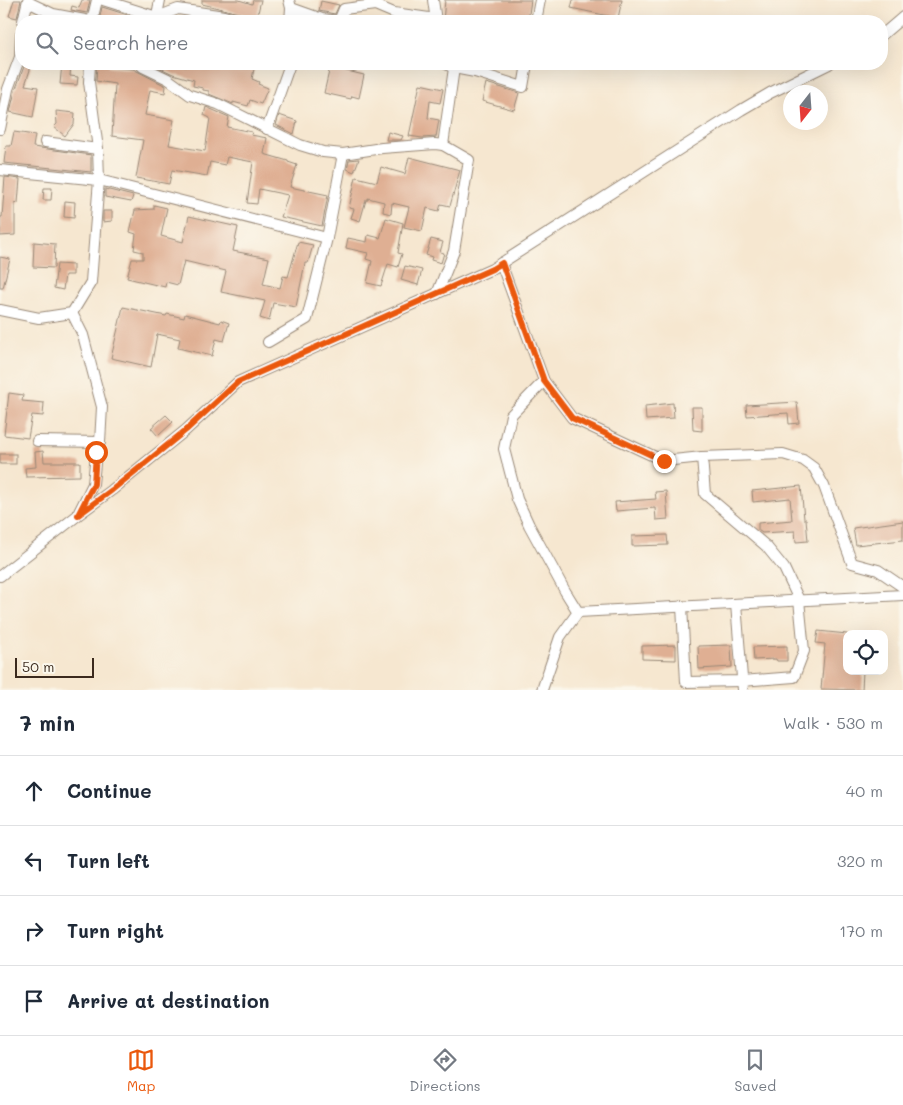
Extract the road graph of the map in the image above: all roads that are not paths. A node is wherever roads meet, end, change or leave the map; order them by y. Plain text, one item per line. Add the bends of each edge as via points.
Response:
1 (97, 0) edge
2 (103, 0) edge
3 (160, 0) edge
4 (433, 0) edge
5 (540, 0) edge
6 (28, 1) edge
7 (290, 4) edge
8 (24, 15) edge
9 (58, 15) edge
10 (93, 15) edge
11 (145, 15) edge
12 (157, 15) edge
13 (165, 15) edge
14 (217, 15) edge
15 (313, 15) edge
16 (342, 15) edge
17 (390, 15) edge
18 (435, 15) edge
19 (537, 15) edge
20 (903, 17) edge
21 (888, 30) edge
22 (15, 67) edge
23 (90, 70) edge
24 (151, 70) edge
25 (288, 70) edge
26 (450, 70) edge
27 (467, 70) edge
28 (526, 70) edge
29 (817, 70) edge
30 (4, 88) edge
31 (0, 129) edge
32 (267, 129) junction
33 (44, 142) dead end
34 (443, 145) junction
35 (98, 149) junction
36 (343, 154) junction
37 (0, 170) edge
38 (99, 180) junction
39 (327, 238) junction
40 (502, 263) junction
41 (436, 294) junction
42 (0, 310) edge
43 (72, 313) junction
44 (268, 342) dead end
45 (544, 381) junction
46 (38, 441) dead end
47 (100, 442) junction
48 (702, 457) junction
49 (78, 515) junction
50 (0, 576) edge
51 (903, 587) edge
52 (903, 595) edge
53 (799, 600) junction
54 (736, 604) junction
55 (682, 606) junction
56 (578, 612) junction
57 (743, 685) edge
58 (542, 690) edge

1 - 10 street
2 - 11 street
3 - 12 street
4 - 18 street
5 - 19 street
6 - 8 street
6 - 9 street
7 - 15 street
13 - 14 street via 178,9
16 - 17 street via 344,9 375,5
20 - 21 street
22 - 30 street
23 - 35 street
24 - 32 street via 190,95 218,104
25 - 32 street
26 - 34 street
27 - 28 street via 523,87
29 - 40 street via 741,110
30 - 31 street
32 - 36 street via 300,145
33 - 35 street
34 - 36 street
34 - 41 street via 470,160 454,251
35 - 38 street
36 - 39 street
37 - 38 street
38 - 39 street
38 - 43 street via 91,282
39 - 44 street via 307,319
40 - 41 street
40 - 45 street
41 - 49 street via 238,382 186,430
42 - 43 street via 39,318
43 - 47 street via 83,336 102,407
45 - 48 street via 572,418 664,461
45 - 56 street via 511,416 504,449 517,500 528,526
46 - 47 street
47 - 49 street via 96,452 94,484
48 - 51 street via 783,454 803,460 814,468 824,486 852,563 878,570
48 - 53 street via 705,494 766,546 784,568
49 - 50 street
52 - 53 street
53 - 54 street
53 - 57 street via 804,651 794,677
54 - 55 street
54 - 57 street
55 - 56 street
55 - 57 street via 686,682
56 - 58 street via 560,636

